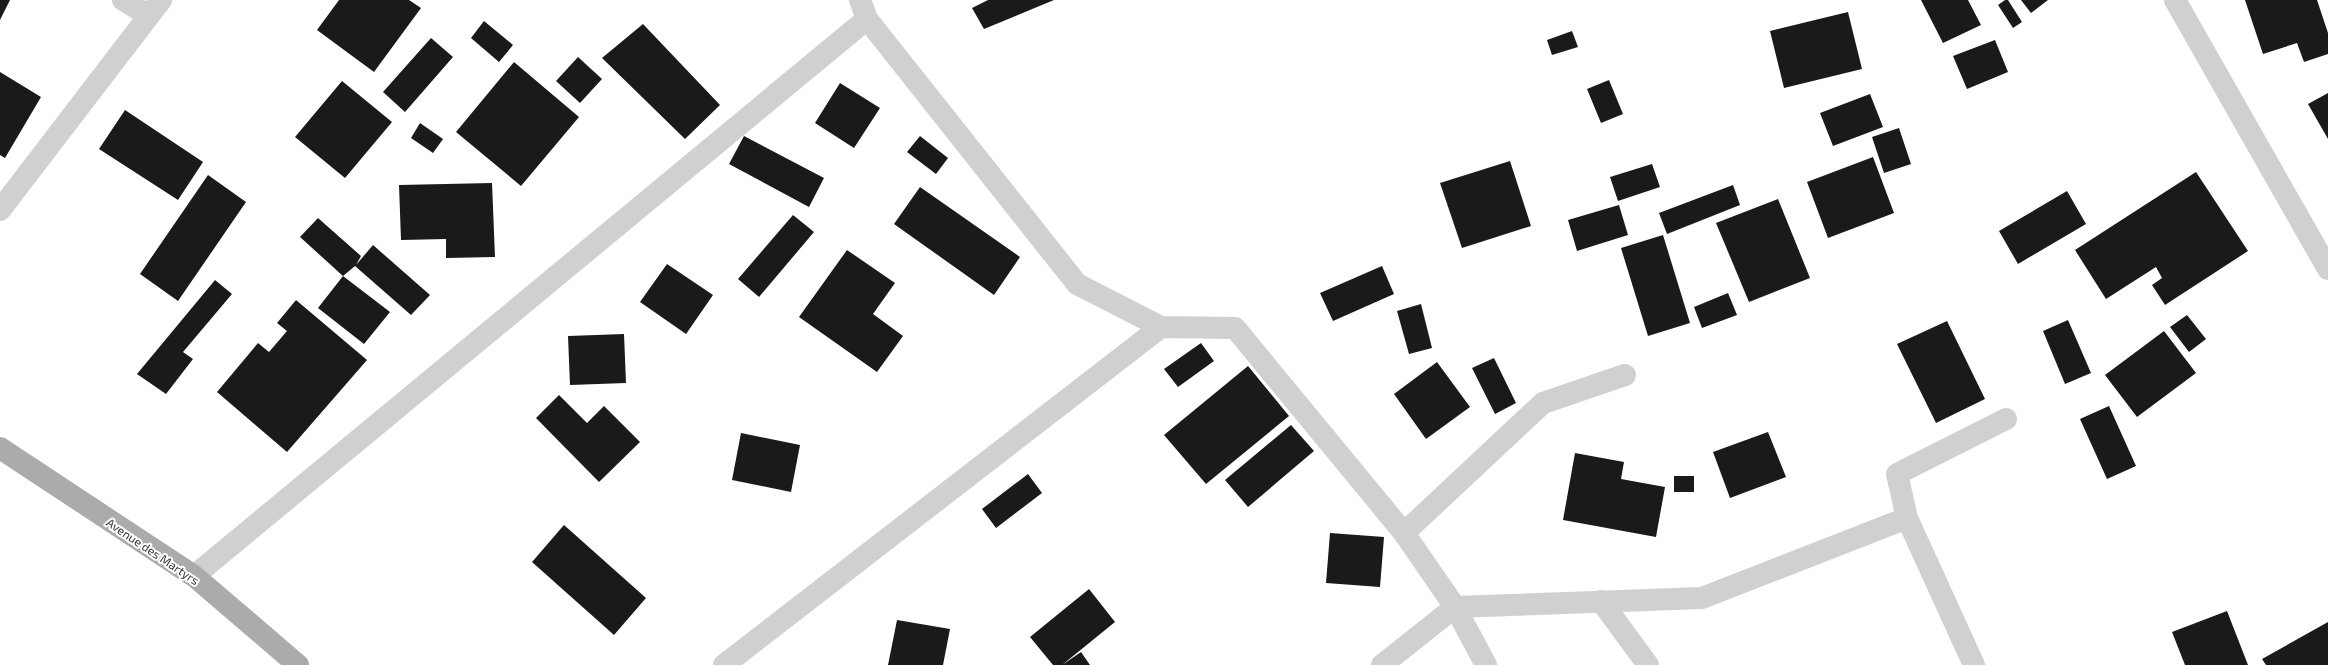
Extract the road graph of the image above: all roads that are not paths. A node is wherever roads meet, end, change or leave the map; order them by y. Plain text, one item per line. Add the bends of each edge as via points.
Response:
1 (123, 0) edge
2 (2175, 0) edge
3 (155, 8) edge
4 (864, 10) edge
5 (0, 210) edge
6 (2328, 269) edge
7 (1162, 327) junction
8 (1625, 375) dead end
9 (2006, 419) dead end
10 (0, 448) edge
11 (1907, 518) junction
12 (1404, 532) junction
13 (194, 576) junction
14 (1601, 601) junction
15 (1455, 607) junction
16 (298, 665) edge
17 (724, 665) edge
18 (1382, 665) edge
19 (1486, 665) edge
20 (1648, 665) edge
21 (1974, 665) edge

1 - 3 street
2 - 6 street
3 - 5 street
4 - 7 street via 1077,284
4 - 13 street
7 - 12 street via 1235,328
7 - 17 street
8 - 12 street via 1543,403
9 - 11 street via 1898,474
10 - 13 main road, Avenue des Martyrs
11 - 14 street via 1702,598
11 - 21 street
12 - 15 street
13 - 16 main road, Avenue des Martyrs
14 - 15 street
14 - 20 street
15 - 18 street
15 - 19 street

